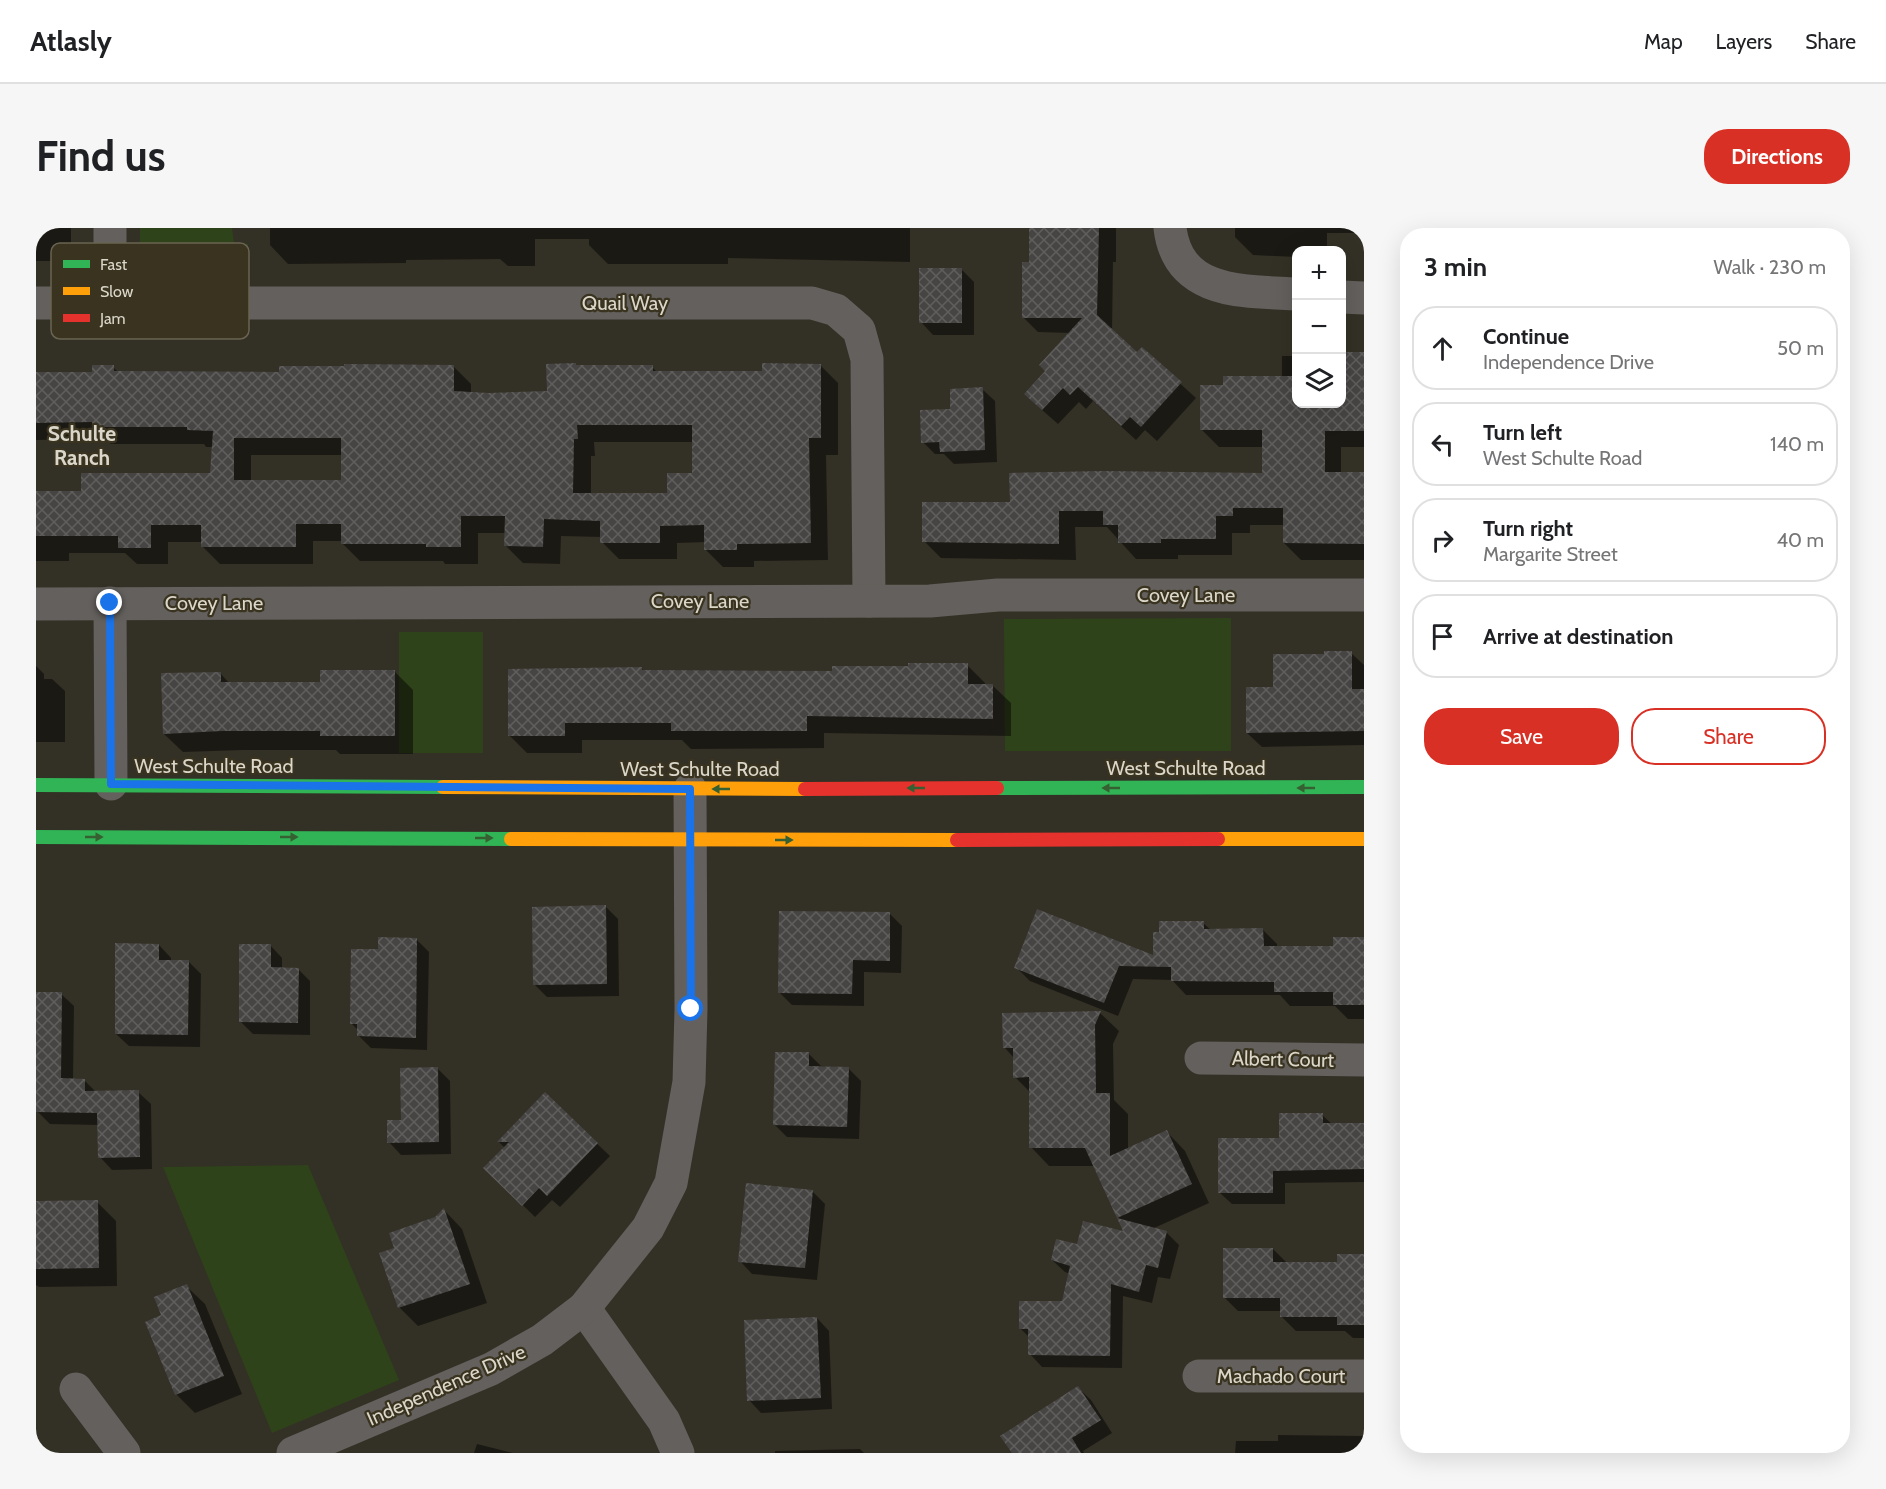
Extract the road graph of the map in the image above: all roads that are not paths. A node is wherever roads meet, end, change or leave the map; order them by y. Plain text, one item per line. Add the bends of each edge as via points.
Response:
1 (1170, 228) edge
2 (1292, 294) edge
3 (1346, 297) edge
4 (1364, 298) edge
5 (249, 303) edge
6 (1364, 595) edge
7 (869, 601) junction
8 (110, 603) junction
9 (36, 604) edge
10 (111, 784) junction
11 (36, 785) edge
12 (1364, 788) edge
13 (690, 789) junction
14 (36, 837) edge
15 (1364, 839) edge
16 (690, 840) junction
17 (1201, 1058) dead end
18 (1364, 1060) edge
19 (584, 1308) junction
20 (1199, 1376) dead end
21 (1364, 1376) edge
22 (76, 1389) dead end
23 (124, 1453) edge
24 (293, 1453) edge
25 (678, 1453) edge

1 - 2 street via 1172,245 1185,266 1208,283 1238,291
3 - 4 street
5 - 7 street, Quail Way via 812,303 836,310 860,330 867,358
6 - 7 street, Covey Lane via 998,596
7 - 8 street, Covey Lane
8 - 9 street, Covey Lane
8 - 10 street
10 - 11 main road, West Schulte Road
10 - 13 main road, West Schulte Road
12 -> 13 main road, West Schulte Road
13 - 16 street, Independence Drive
14 -> 16 main road
16 -> 15 main road
16 - 19 street, Independence Drive via 689,1082 671,1182 648,1228
17 - 18 street, Albert Court
19 - 24 street, Independence Drive via 542,1340 491,1369
19 - 25 street via 664,1421
20 - 21 street, Machado Court
22 - 23 street

